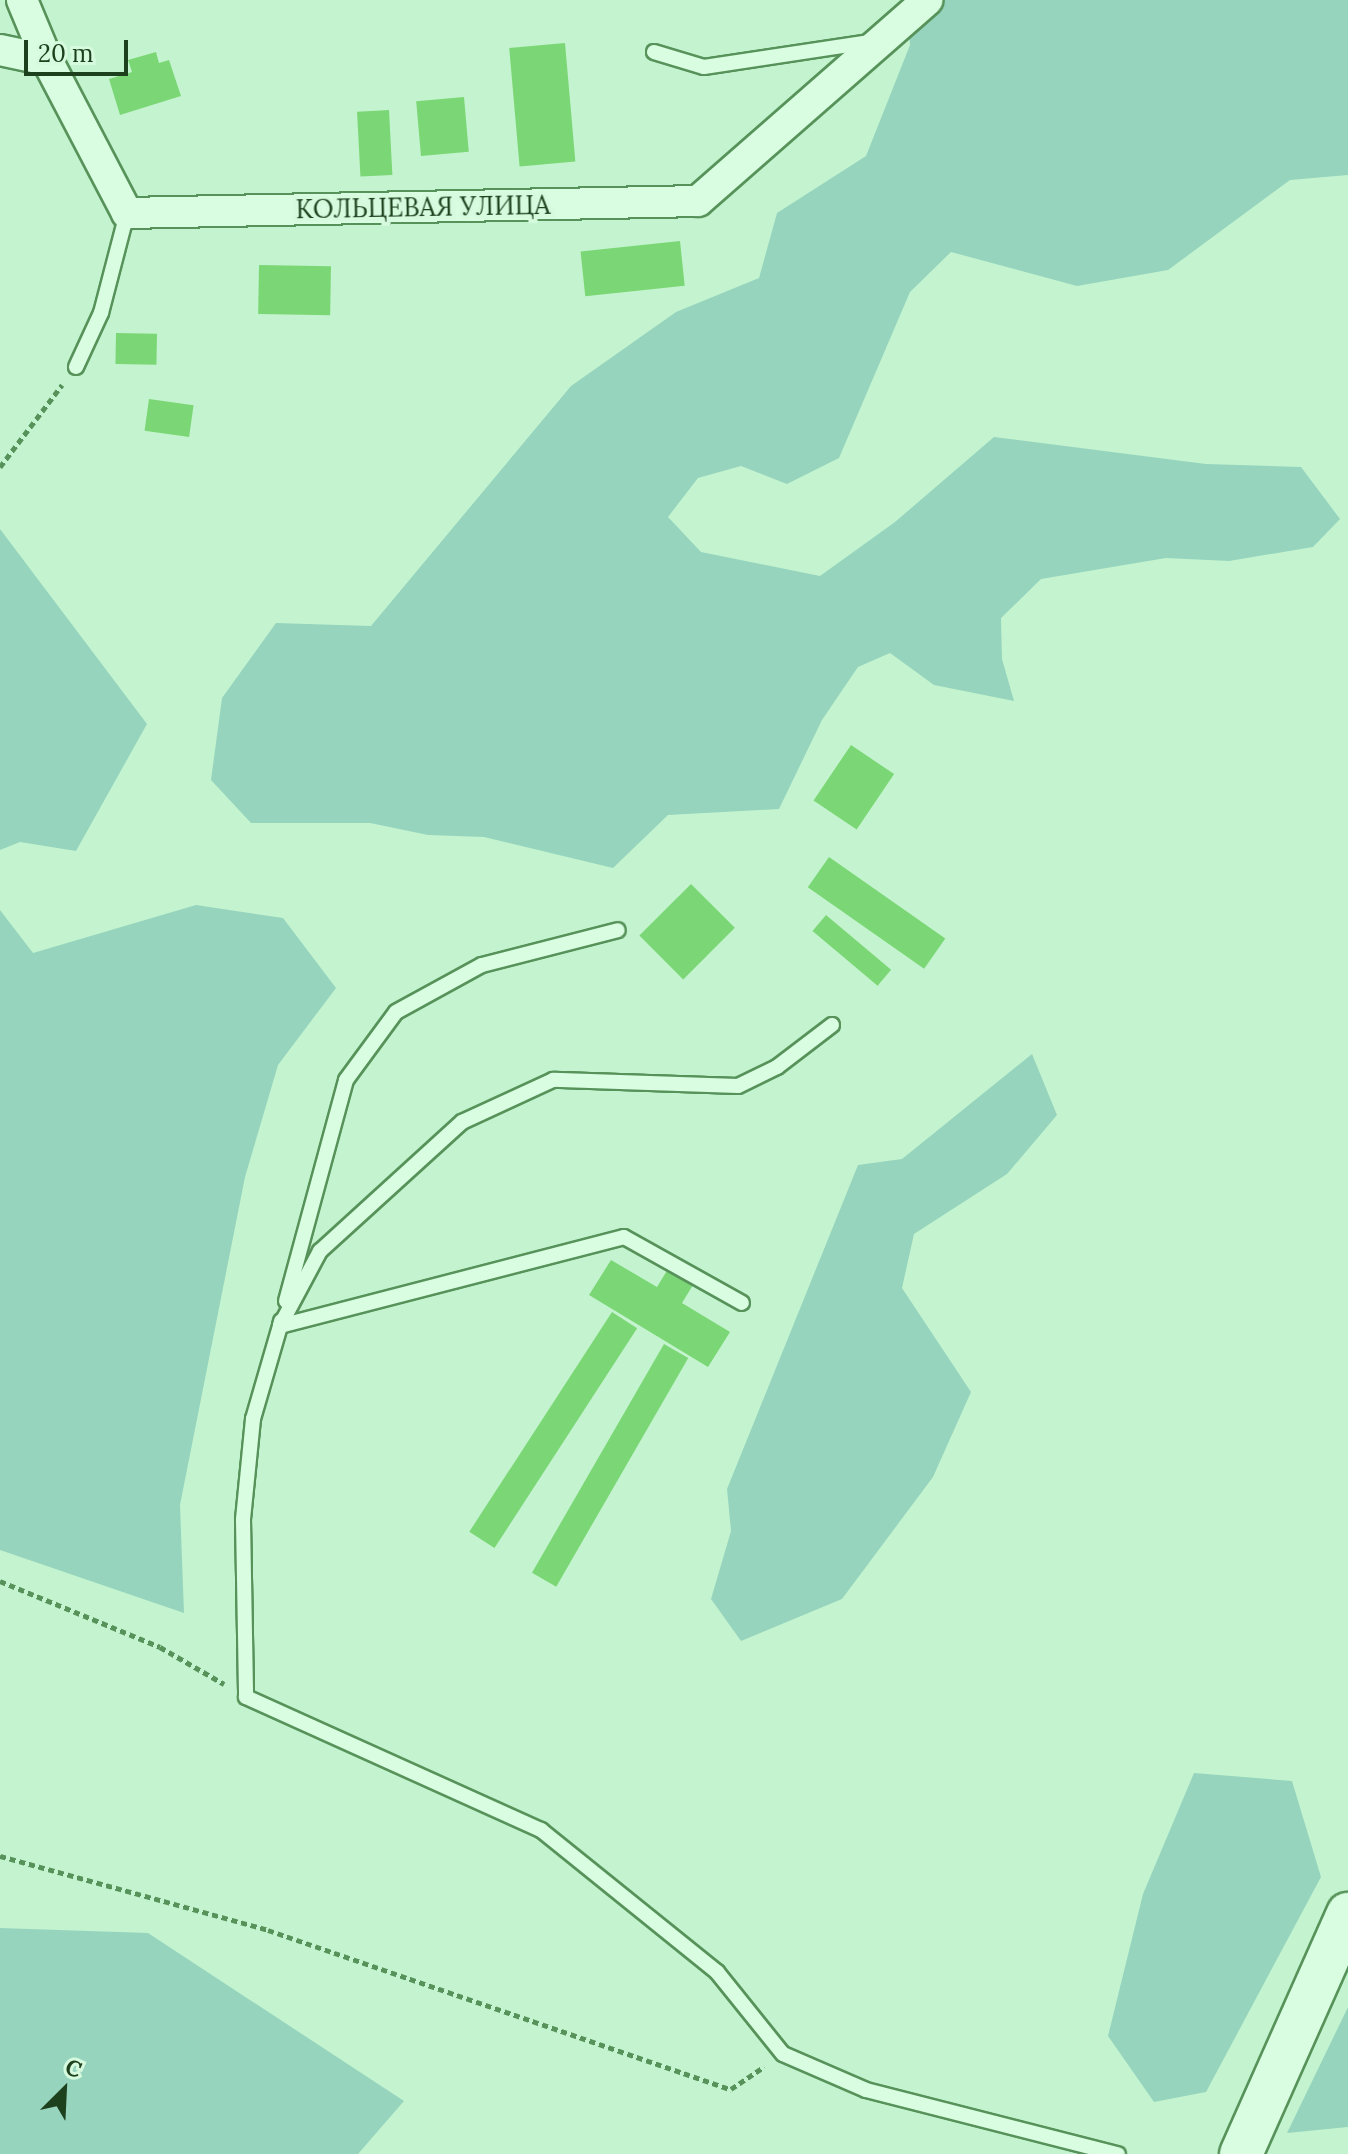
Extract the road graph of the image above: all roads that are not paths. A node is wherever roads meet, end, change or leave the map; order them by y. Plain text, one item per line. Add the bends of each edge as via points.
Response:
1 (22, 0) edge
2 (928, 0) edge
3 (878, 41) junction
4 (0, 50) edge
5 (654, 52) dead end
6 (47, 60) junction
7 (127, 213) junction
8 (76, 367) road end
9 (618, 930) dead end
10 (832, 1025) dead end
11 (742, 1303) dead end
12 (280, 1326) junction
13 (1348, 1914) edge
14 (1118, 2154) edge
15 (1241, 2154) edge

1 - 6 street
2 - 3 street, КОЛЬЦЕВАЯ УЛИЦА
3 - 5 lane via 704,67
3 - 7 street, КОЛЬЦЕВАЯ УЛИЦА via 698,201
4 - 6 street
6 - 7 street
7 - 8 lane via 101,313
9 - 12 lane via 482,965 396,1012 346,1080
10 - 12 lane via 777,1067 738,1086 553,1080 462,1122 320,1251
11 - 12 lane via 624,1237
12 - 14 lane via 253,1419 243,1520 246,1697 541,1830 717,1972 783,2054 866,2090
13 - 15 main road

